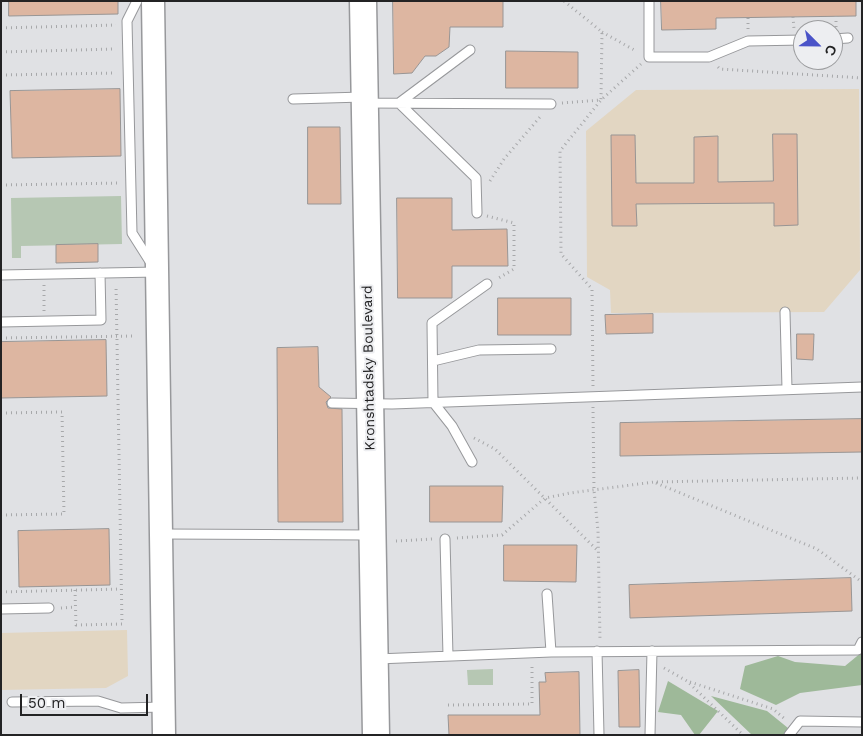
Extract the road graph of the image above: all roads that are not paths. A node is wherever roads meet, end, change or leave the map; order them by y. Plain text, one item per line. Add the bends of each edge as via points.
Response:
1 (137, 1) edge
2 (153, 1) edge
3 (362, 1) edge
4 (648, 1) edge
5 (843, 38) edge
6 (848, 38) dead end
7 (793, 40) edge
8 (470, 50) dead end
9 (293, 99) dead end
10 (365, 100) junction
11 (398, 103) junction
12 (551, 104) dead end
13 (477, 213) road end
14 (157, 272) junction
15 (100, 273) junction
16 (1, 275) edge
17 (488, 284) road end
18 (785, 312) dead end
19 (1, 322) edge
20 (551, 349) dead end
21 (432, 362) junction
22 (862, 387) edge
23 (787, 389) junction
24 (433, 402) junction
25 (332, 403) dead end
26 (369, 403) junction
27 (472, 462) dead end
28 (161, 534) junction
29 (384, 538) junction
30 (445, 539) road end
31 (548, 594) dead end
32 (48, 608) dead end
33 (1, 609) edge
34 (862, 642) edge
35 (598, 651) junction
36 (551, 652) junction
37 (652, 655) junction
38 (448, 656) junction
39 (375, 659) junction
40 (12, 702) dead end
41 (164, 707) junction
42 (862, 722) edge
43 (791, 731) edge
44 (164, 735) edge
45 (376, 735) edge
46 (599, 735) edge
47 (650, 735) edge

1 - 14 lane via 127,21 132,233
2 - 14 street
3 - 10 main road, Kronshtadsky Boulevard
4 - 7 lane via 649,57 709,57 748,41
5 - 6 lane
8 - 11 lane
9 - 10 lane
10 - 11 lane
10 - 26 main road, Kronshtadsky Boulevard
11 - 12 lane
11 - 13 lane via 476,178
14 - 15 lane
14 - 28 street
15 - 16 lane
15 - 19 lane via 101,320
17 - 21 lane via 432,323
18 - 23 lane
20 - 21 lane via 479,350
21 - 24 lane
22 - 23 lane
23 - 24 lane
24 - 26 lane
24 - 27 lane via 452,426
25 - 26 lane
26 - 29 main road, Kronshtadsky Boulevard
28 - 29 lane
28 - 41 street
29 - 39 main road, Kronshtadsky Boulevard
30 - 38 lane
31 - 36 lane
32 - 33 lane
34 - 37 lane via 858,650
35 - 36 lane
35 - 37 lane
35 - 46 lane
36 - 38 lane
37 - 47 lane
38 - 39 lane
39 - 45 main road, Kronshtadsky Boulevard
40 - 41 lane via 98,701 121,708
41 - 44 street
42 - 43 lane via 800,721

